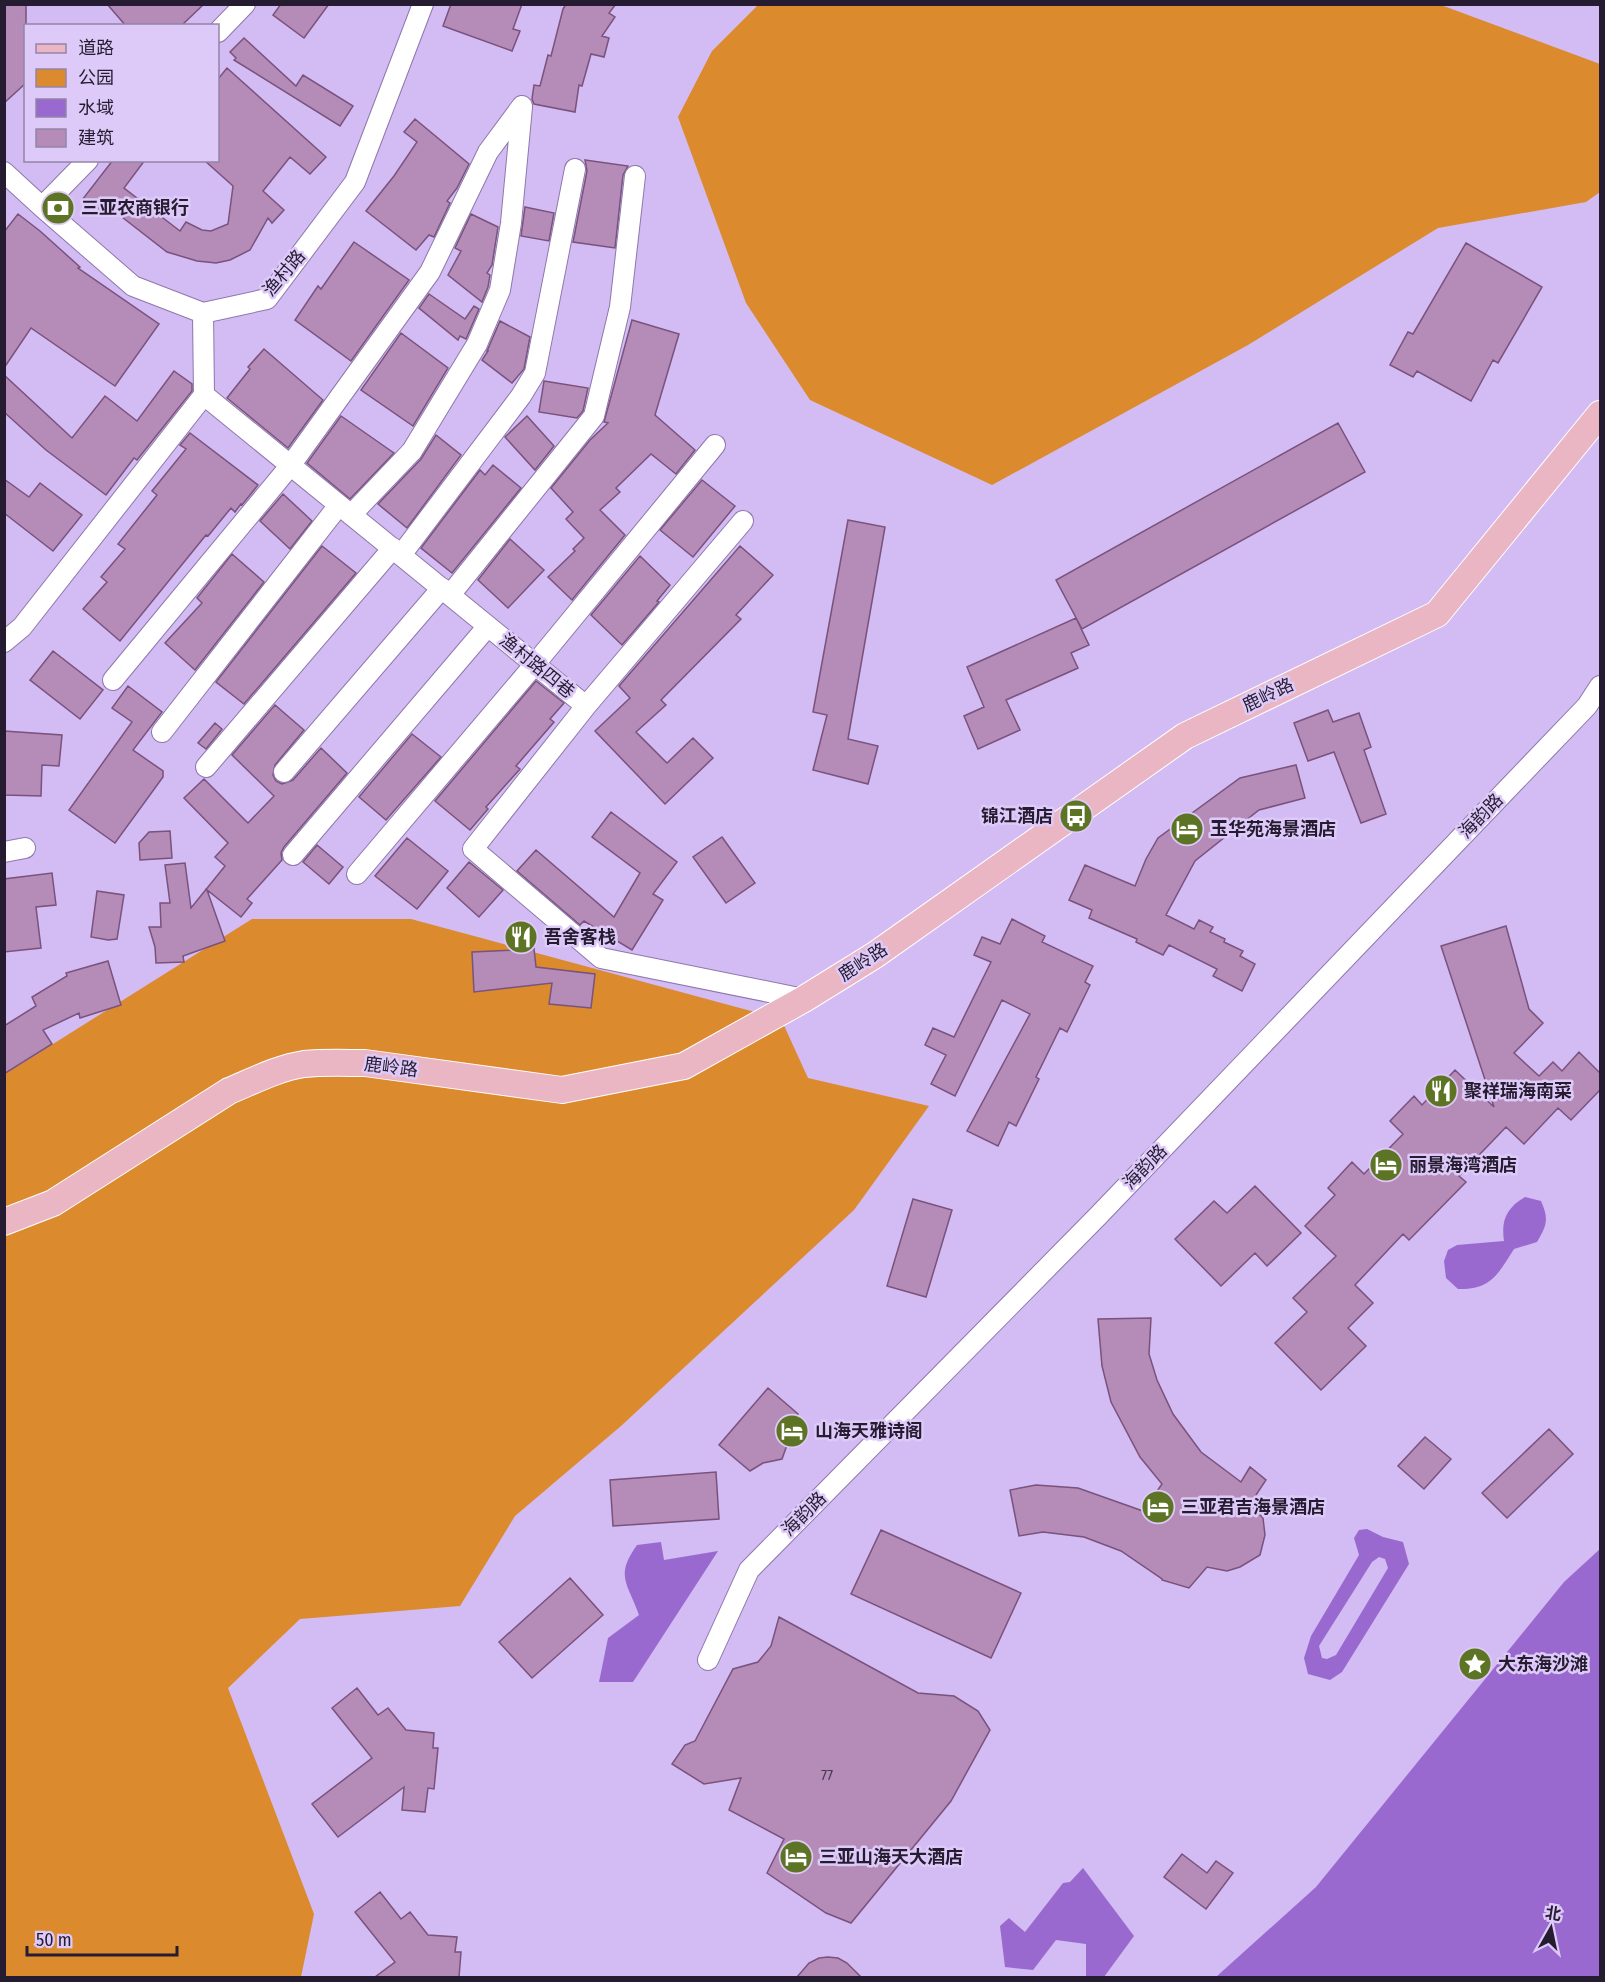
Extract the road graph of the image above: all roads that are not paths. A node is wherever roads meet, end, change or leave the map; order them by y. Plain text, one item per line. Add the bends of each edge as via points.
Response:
1 (245, 4) edge
2 (423, 4) edge
3 (219, 31) edge
4 (86, 162) edge
5 (575, 169) dead end
6 (4, 172) edge
7 (635, 176) dead end
8 (42, 207) junction
9 (203, 313) junction
10 (204, 395) junction
11 (1600, 414) edge
12 (715, 445) dead end
13 (291, 466) junction
14 (345, 509) junction
15 (743, 520) dead end
16 (397, 552) junction
17 (446, 592) junction
18 (488, 626) junction
19 (4, 642) edge
20 (536, 664) junction
21 (113, 680) dead end
22 (1600, 686) edge
23 (586, 706) junction
24 (162, 732) dead end
25 (206, 767) dead end
26 (284, 772) dead end
27 (25, 848) dead end
28 (4, 852) edge
29 (293, 855) dead end
30 (357, 874) dead end
31 (804, 999) junction
32 (4, 1222) edge
33 (708, 1660) dead end

1 - 3 street
2 - 9 street, 渔村路 via 355,182 267,299
4 - 8 street
5 - 16 street via 535,373
6 - 8 street
7 - 17 street via 620,307 594,416
8 - 9 street via 133,286
9 - 10 street
10 - 13 street, 渔村路四巷
10 - 19 street via 22,627
11 - 31 main road, 鹿岭路 via 1437,614 1185,736 875,955
12 - 20 street
13 - 14 street, 渔村路四巷
13 - 14 street via 430,272 488,152 522,105 511,223 500,290 477,344 412,451
13 - 21 street
14 - 16 street, 渔村路四巷
14 - 24 street
15 - 23 street
16 - 17 street, 渔村路四巷
16 - 25 street
17 - 18 street, 渔村路四巷
17 - 26 street
18 - 20 street, 渔村路四巷
18 - 29 street
20 - 23 street, 渔村路四巷
20 - 30 street
22 - 33 street, 海韵路 via 1587,706 1098,1216 749,1570
23 - 31 street, 渔村路四巷 via 473,849 601,958
27 - 28 street
31 - 32 main road, 鹿岭路 via 684,1065 562,1090 365,1063 302,1065 229,1091 53,1203

